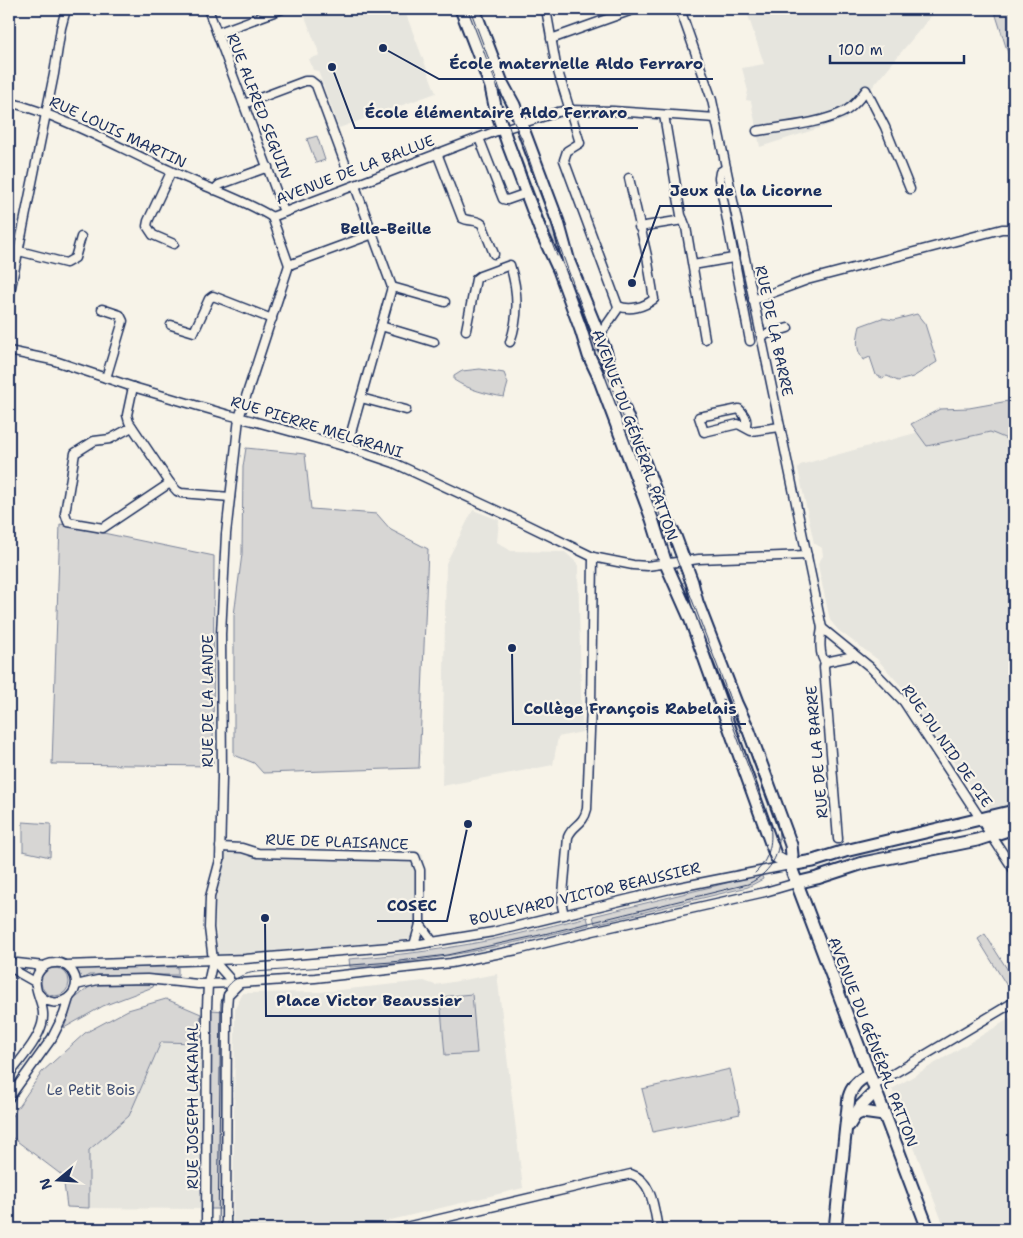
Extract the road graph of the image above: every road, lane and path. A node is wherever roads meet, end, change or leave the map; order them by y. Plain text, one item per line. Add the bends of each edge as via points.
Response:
1 (66, 9) edge
2 (208, 9) edge
3 (282, 9) edge
4 (461, 9) edge
5 (474, 9) edge
6 (546, 9) edge
7 (635, 9) edge
8 (680, 9) edge
9 (217, 32) junction
10 (551, 39) junction
11 (9, 102) edge
12 (244, 104) junction
13 (570, 110) junction
14 (46, 113) junction
15 (664, 115) junction
16 (716, 118) junction
17 (520, 123) junction
18 (503, 129) junction
19 (757, 132) dead end
20 (479, 138) junction
21 (437, 153) junction
22 (346, 166) dead end
23 (268, 167) junction
24 (726, 168) junction
25 (171, 172) junction
26 (629, 178) dead end
27 (355, 186) junction
28 (910, 189) dead end
29 (214, 190) junction
30 (527, 193) junction
31 (284, 212) junction
32 (272, 217) junction
33 (683, 220) junction
34 (640, 227) junction
35 (1014, 229) edge
36 (372, 234) junction
37 (81, 237) dead end
38 (174, 244) dead end
39 (18, 251) junction
40 (494, 254) dead end
41 (733, 258) junction
42 (289, 265) junction
43 (693, 265) junction
44 (392, 287) junction
45 (9, 297) edge
46 (753, 300) junction
47 (445, 302) dead end
48 (618, 306) junction
49 (102, 309) dead end
50 (272, 319) junction
51 (171, 325) dead end
52 (381, 326) junction
53 (788, 328) dead end
54 (466, 330) dead end
55 (599, 336) junction
56 (761, 336) junction
57 (705, 339) dead end
58 (750, 341) dead end
59 (434, 342) dead end
60 (510, 342) dead end
61 (9, 351) edge
62 (106, 378) junction
63 (133, 387) junction
64 (361, 398) junction
65 (406, 410) dead end
66 (239, 418) junction
67 (132, 427) junction
68 (745, 427) junction
69 (780, 427) junction
70 (347, 447) junction
71 (170, 483) junction
72 (230, 497) junction
73 (807, 555) junction
74 (593, 557) junction
75 (684, 561) junction
76 (666, 564) junction
77 (822, 628) junction
78 (853, 653) junction
79 (826, 662) junction
80 (1014, 811) edge
81 (1014, 818) edge
82 (980, 819) junction
83 (1014, 828) edge
84 (991, 835) junction
85 (838, 839) dead end
86 (220, 846) junction
87 (790, 865) junction
88 (1014, 870) edge
89 (796, 882) junction
90 (564, 915) junction
91 (420, 924) junction
92 (433, 942) junction
93 (414, 945) junction
94 (213, 960) junction
95 (10, 965) edge
96 (65, 965) junction
97 (44, 966) junction
98 (35, 982) junction
99 (208, 983) junction
100 (230, 983) junction
101 (240, 983) junction
102 (76, 985) junction
103 (38, 993) junction
104 (228, 995) junction
105 (69, 998) junction
106 (1014, 1002) edge
107 (9, 1075) edge
108 (868, 1075) junction
109 (874, 1089) junction
110 (849, 1097) junction
111 (9, 1098) edge
112 (861, 1106) junction
113 (884, 1115) junction
114 (853, 1116) junction
115 (846, 1131) junction
116 (206, 1229) edge
117 (226, 1229) edge
118 (397, 1229) edge
119 (658, 1229) edge
120 (835, 1229) edge
121 (928, 1229) edge

1 - 14 street
2 - 9 street, RUE ALFRED SEGUIN
3 - 9 street
4 - 18 street, AVENUE DU GÉNÉRAL PATTON via 491,87
5 - 17 street, AVENUE DU GÉNÉRAL PATTON
6 - 10 street
7 - 10 street
8 - 16 street, RUE DE LA BARRE
9 - 12 street, RUE ALFRED SEGUIN
10 - 13 street
11 - 14 street, RUE LOUIS MARTIN
12 - 22 street via 306,81 314,83
12 - 23 street, RUE ALFRED SEGUIN
13 - 15 street, AVENUE DE LA BALLUE
13 - 17 street, AVENUE DE LA BALLUE
13 - 48 street via 580,143 567,151 564,160
14 - 25 street, RUE LOUIS MARTIN
14 - 39 street
15 - 16 street, AVENUE DE LA BALLUE
15 - 33 street
16 - 24 street, RUE DE LA BARRE
17 - 18 street, AVENUE DE LA BALLUE
17 - 55 street, AVENUE DU GÉNÉRAL PATTON
18 - 20 street, AVENUE DE LA BALLUE
18 - 30 street, AVENUE DU GÉNÉRAL PATTON
19 - 28 street via 838,114 848,109 866,90
20 - 21 street, AVENUE DE LA BALLUE
20 - 30 street via 503,199
21 - 27 street, AVENUE DE LA BALLUE
21 - 40 street via 462,218 482,224
23 - 29 street via 219,185
23 - 31 street, RUE ALFRED SEGUIN
24 - 41 street via 720,172 719,178
24 - 46 street, RUE DE LA BARRE
25 - 29 street, RUE LOUIS MARTIN
25 - 38 street via 147,226 153,234
26 - 34 street
27 - 31 street, AVENUE DE LA BALLUE
27 - 36 street
29 - 32 street, RUE LOUIS MARTIN
30 - 76 street, AVENUE DU GÉNÉRAL PATTON via 559,270
31 - 32 street, AVENUE DE LA BALLUE
32 - 42 street
33 - 34 street
33 - 43 street
34 - 48 street via 654,299 639,307 626,309
35 - 46 street via 1002,229 807,280
36 - 42 street
36 - 44 street
37 - 39 street via 74,258 66,263
39 - 45 street
41 - 43 street
41 - 58 street
42 - 50 street, RUE DE LA LANDE
43 - 57 street
44 - 47 street
44 - 52 street
46 - 56 street, RUE DE LA BARRE
48 - 55 street
49 - 62 street via 120,315 123,321
50 - 51 street via 213,296 194,332
50 - 66 street, RUE DE LA LANDE
52 - 59 street
52 - 64 street
53 - 56 street
54 - 60 street via 476,280 510,265 516,289
55 - 75 street, AVENUE DU GÉNÉRAL PATTON
56 - 69 street, RUE DE LA BARRE
61 - 62 street, RUE PIERRE MELGRANI via 52,360
62 - 63 street, RUE PIERRE MELGRANI
63 - 66 street, RUE PIERRE MELGRANI
63 - 67 street via 127,415
64 - 65 street
64 - 70 street
66 - 70 street, RUE PIERRE MELGRANI
66 - 72 street, RUE DE LA LANDE
67 - 71 street
67 - 71 street via 110,439 94,441 75,453 65,514 68,522 103,528
68 - 68 street via 738,424 704,432 699,417 739,409 746,417
68 - 69 street via 751,431
69 - 73 street, RUE DE LA BARRE
70 - 74 street, RUE PIERRE MELGRANI via 410,470
71 - 72 street via 182,494
72 - 86 street, RUE DE LA LANDE via 221,619
73 - 75 street, RUE PIERRE MELGRANI
73 - 77 street, RUE DE LA BARRE
74 - 76 street, RUE PIERRE MELGRANI via 633,566
74 - 90 street via 587,809 582,821 569,834 562,906
75 - 76 street, RUE PIERRE MELGRANI
75 - 87 street, AVENUE DU GÉNÉRAL PATTON via 791,845
76 - 87 street, AVENUE DU GÉNÉRAL PATTON via 690,618 776,857
77 - 78 street, RUE DU NID DE PIE
77 - 79 street, RUE DE LA BARRE via 822,659
78 - 79 street
78 - 82 street, RUE DU NID DE PIE via 904,702
79 - 85 street, RUE DE LA BARRE
80 - 82 street, BOULEVARD VICTOR BEAUSSIER
81 - 84 street via 990,826
82 - 84 street, RUE DU NID DE PIE
82 - 87 street, BOULEVARD VICTOR BEAUSSIER
83 - 84 street
84 - 88 street, RUE DU NID DE PIE
84 - 89 street via 863,863
86 - 91 street, RUE DE PLAISANCE via 258,853 415,857 420,870
86 - 94 street, RUE DE LA LANDE via 220,860 210,897
87 - 89 street, AVENUE DU GÉNÉRAL PATTON
87 - 90 street, BOULEVARD VICTOR BEAUSSIER via 674,888
89 - 101 street via 765,892 451,963
89 - 108 street, AVENUE DU GÉNÉRAL PATTON
90 - 92 street, BOULEVARD VICTOR BEAUSSIER
91 - 92 street
91 - 93 street, RUE DE PLAISANCE
92 - 93 street, BOULEVARD VICTOR BEAUSSIER
93 - 94 street, BOULEVARD VICTOR BEAUSSIER
94 - 96 street, BOULEVARD VICTOR BEAUSSIER
94 - 99 street, RUE DE LA LANDE
94 - 100 street
95 - 97 street
95 - 98 street
96 - 97 street via 52,963
96 - 102 street via 73,973
97 - 98 street
98 - 103 street
99 - 100 street
99 - 102 street via 147,979 98,980
99 - 116 street, RUE JOSEPH LAKANAL
100 - 101 street
100 - 104 street
101 - 104 street
102 - 105 street
103 - 105 street via 50,1002
103 - 107 street via 42,1023
104 - 117 street
105 - 111 street via 52,1038
106 - 109 street
108 - 109 street, AVENUE DU GÉNÉRAL PATTON
108 - 110 street via 856,1083
109 - 112 street
109 - 113 street, AVENUE DU GÉNÉRAL PATTON
110 - 112 street via 854,1104
110 - 115 street
112 - 114 street
113 - 114 street via 862,1112
113 - 121 street, AVENUE DU GÉNÉRAL PATTON
114 - 115 street
115 - 120 street
118 - 119 street via 627,1174 638,1176 650,1193

